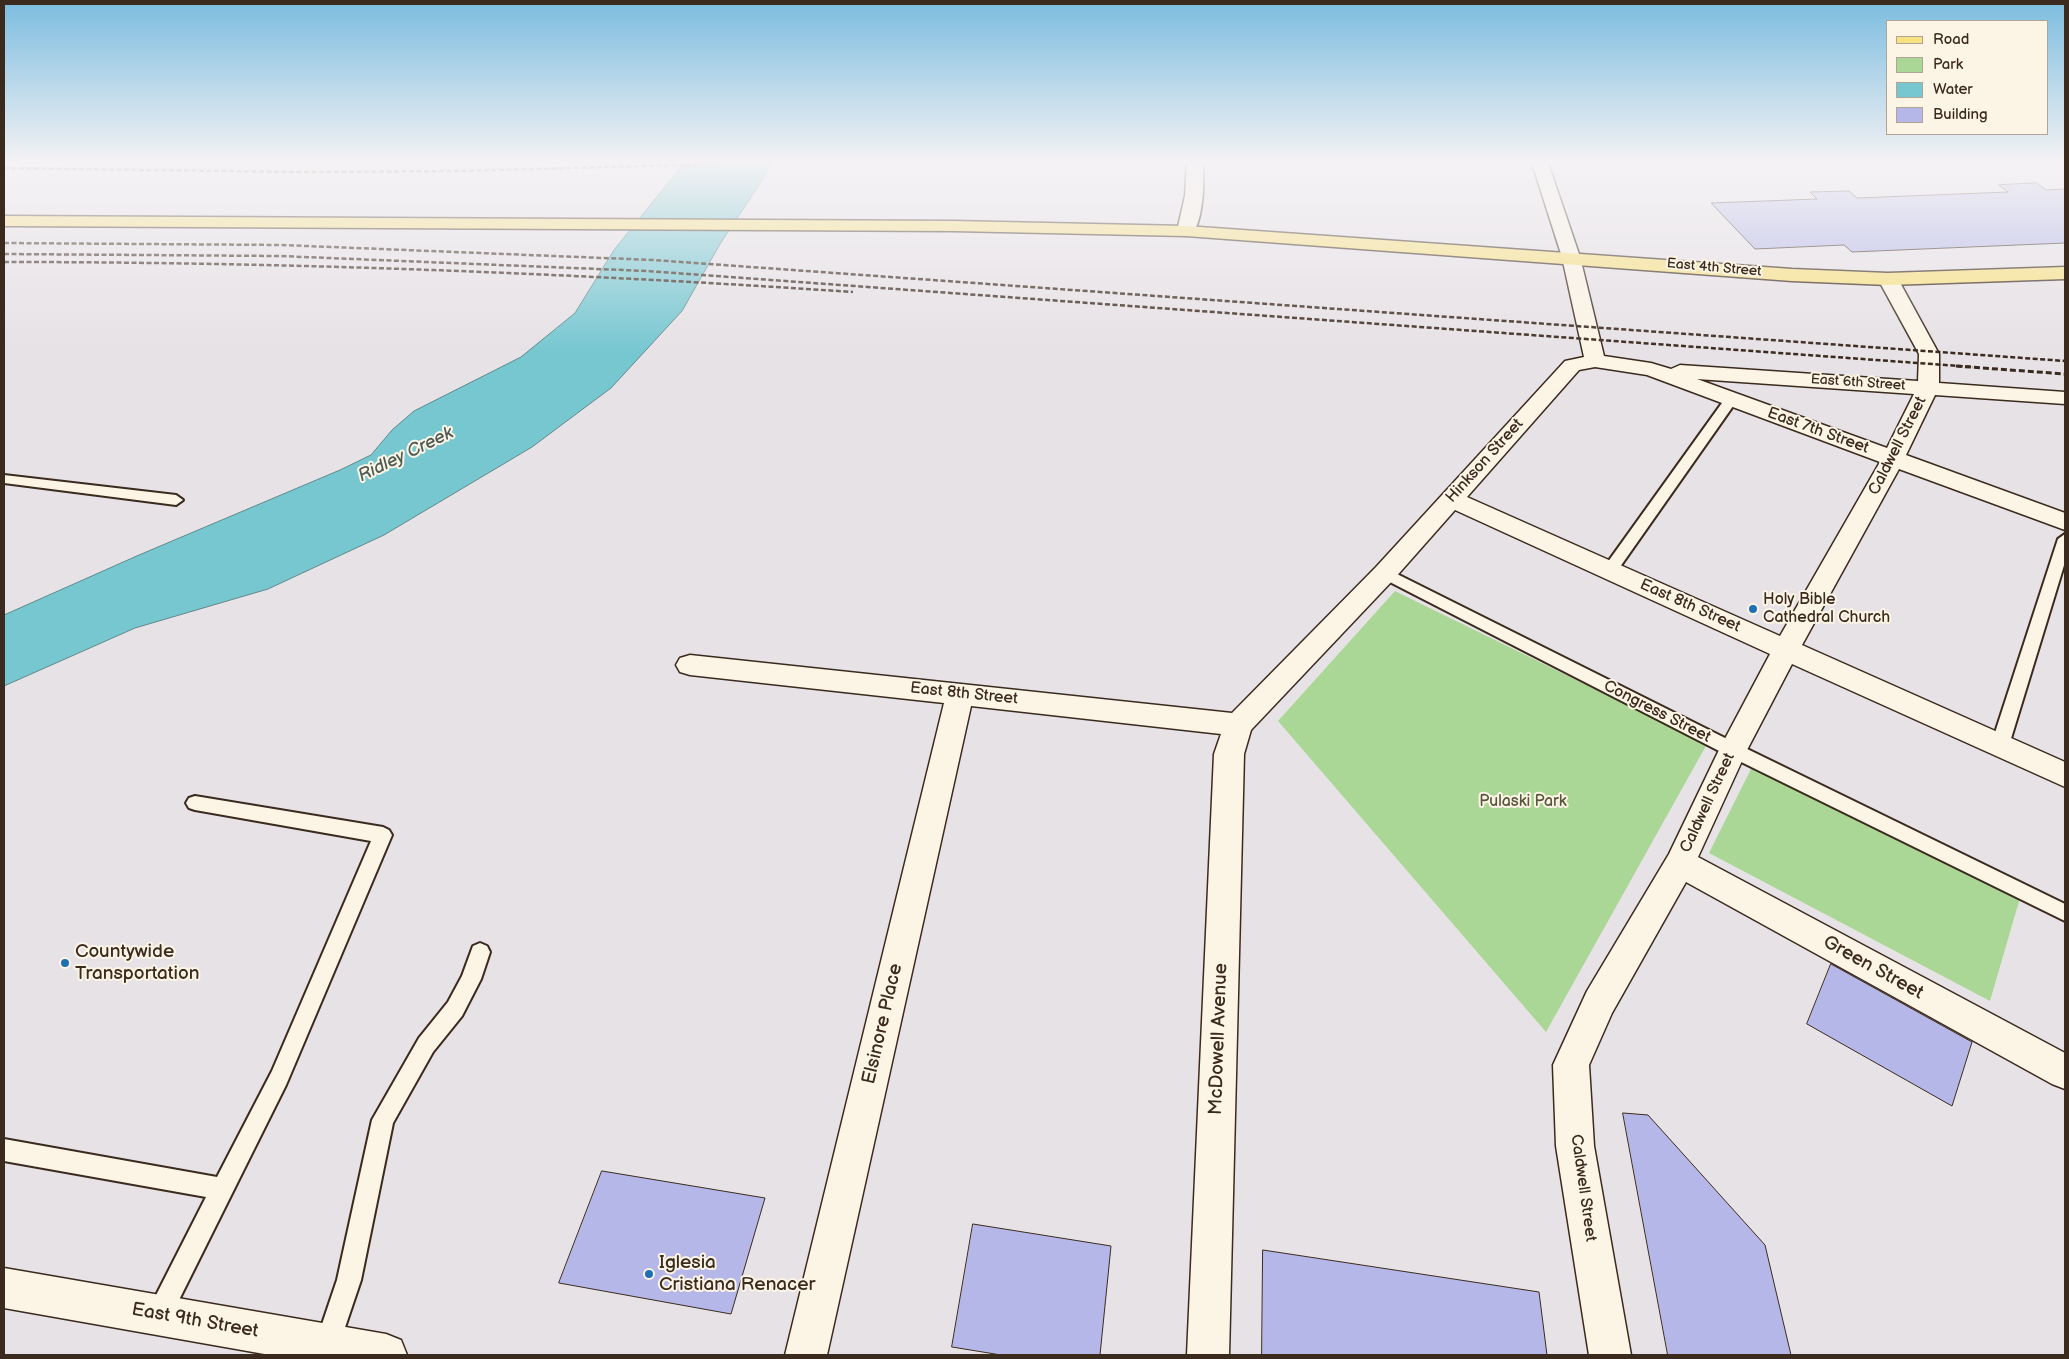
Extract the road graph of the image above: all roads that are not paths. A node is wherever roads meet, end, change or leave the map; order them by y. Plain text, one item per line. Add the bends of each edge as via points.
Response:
1 (502, 223) edge
2 (1188, 223) edge
3 (1560, 223) edge
4 (1186, 231) junction
5 (1571, 257) junction
6 (2065, 273) edge
7 (1888, 279) junction
8 (1595, 362) junction
9 (1651, 369) junction
10 (1928, 387) junction
11 (2065, 398) edge
12 (1732, 399) junction
13 (1893, 459) junction
14 (4, 479) edge
15 (1451, 499) junction
16 (176, 500) dead end
17 (2065, 522) edge
18 (2065, 539) edge
19 (1610, 570) junction
20 (1385, 573) junction
21 (1786, 649) junction
22 (690, 666) dead end
23 (960, 693) junction
24 (1238, 725) junction
25 (2000, 745) junction
26 (1733, 750) junction
27 (2065, 775) edge
28 (195, 803) dead end
29 (1680, 863) junction
30 (2065, 913) edge
31 (480, 952) dead end
32 (2065, 1072) edge
33 (4, 1150) edge
34 (222, 1189) junction
35 (4, 1288) edge
36 (158, 1315) junction
37 (327, 1345) junction
38 (386, 1355) edge
39 (806, 1355) edge
40 (1208, 1355) edge
41 (1610, 1355) edge

1 - 4 main road, East 4th Street
2 - 4 street
3 - 5 street
4 - 5 main road, East 4th Street
5 - 7 main road, East 4th Street via 1792,275
5 - 8 street
6 - 7 main road, East 4th Street
7 - 10 street, Caldwell Street via 1929,354
8 - 9 street, East 7th Street
8 - 15 street, Hinkson Street via 1572,365
9 - 10 street, East 6th Street
9 - 12 street, East 7th Street
10 - 11 street, East 6th Street
10 - 13 street, Caldwell Street
12 - 13 street, East 7th Street
12 - 19 lane
13 - 17 street, East 7th Street
13 - 21 street, Caldwell Street
14 - 16 lane
15 - 19 street, East 8th Street
15 - 20 street, Hinkson Street
18 - 25 lane
19 - 21 street, East 8th Street
20 - 24 street, Hinkson Street
20 - 26 lane, Congress Street
21 - 25 street, East 8th Street
21 - 26 street, Caldwell Street
22 - 23 street, East 8th Street
23 - 24 street, East 8th Street
23 - 39 street, Elsinore Place
24 - 40 street, McDowell Avenue via 1230,754
25 - 27 street, East 8th Street
26 - 29 street, Caldwell Street
26 - 30 lane, Congress Street
28 - 34 lane via 383,835 279,1078
29 - 32 street, Green Street
29 - 41 street, Caldwell Street via 1599,1002 1571,1065 1575,1146
31 - 37 lane via 456,1009 426,1045 383,1120 349,1280
33 - 34 lane
34 - 36 lane
35 - 36 street, East 9th Street
36 - 37 street, East 9th Street
37 - 38 street, East 9th Street

